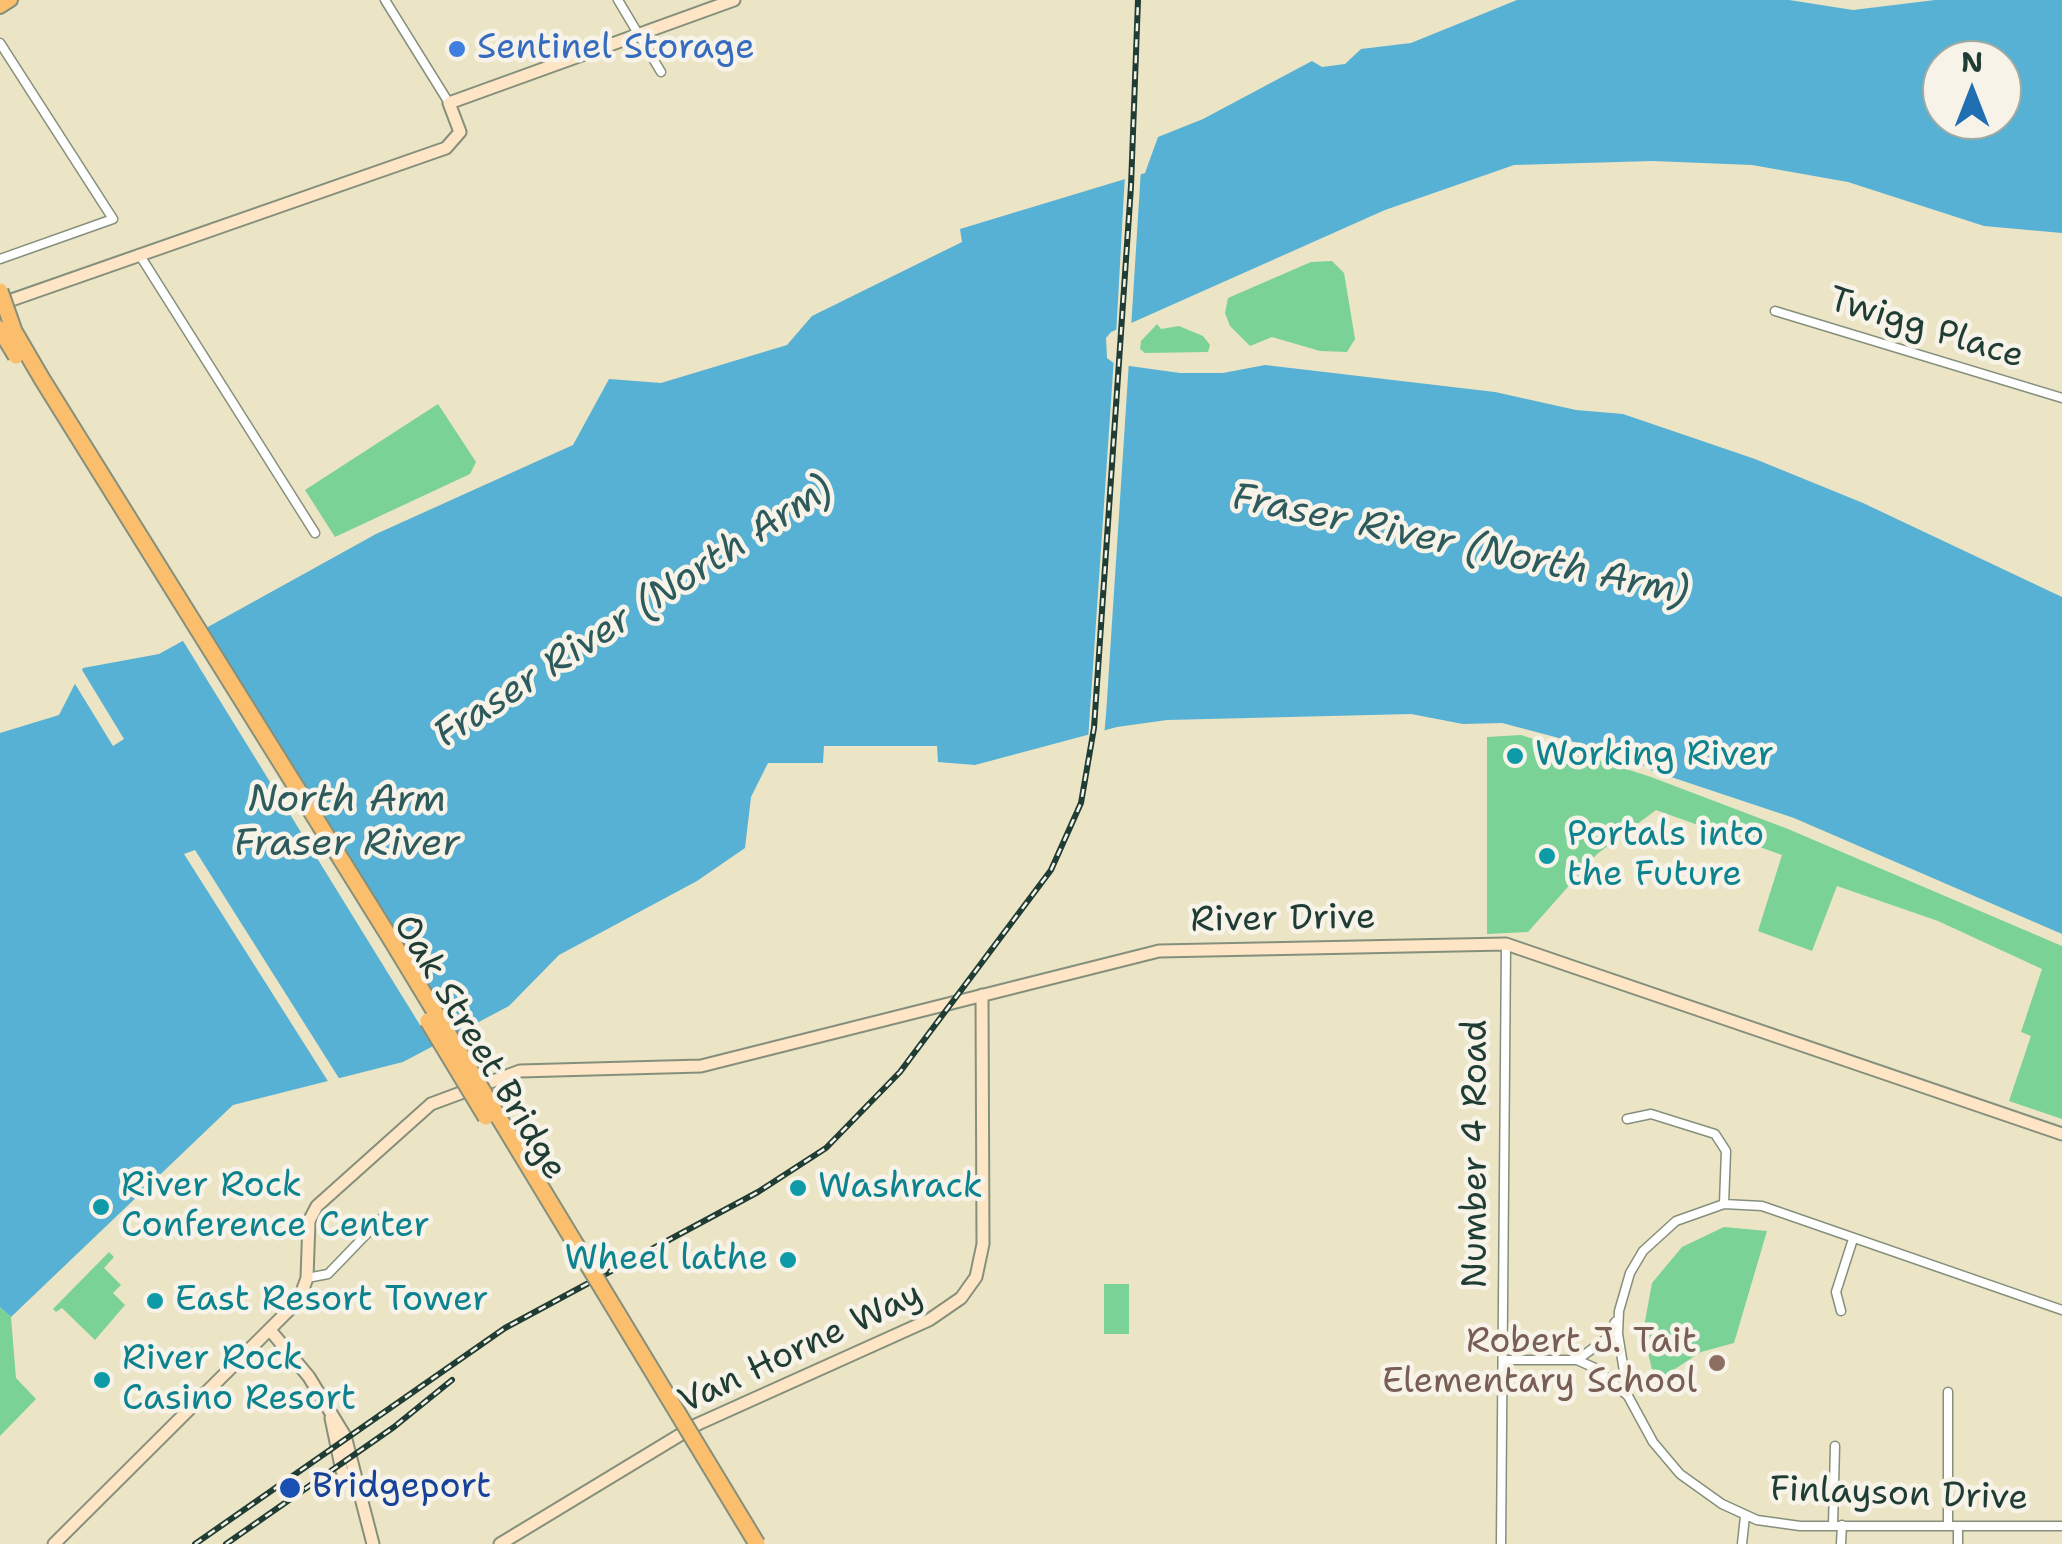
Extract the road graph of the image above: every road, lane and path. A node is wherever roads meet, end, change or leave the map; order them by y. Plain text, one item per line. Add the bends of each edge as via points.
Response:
1 (11, 0) edge
2 (384, 0) edge
3 (618, 0) edge
4 (734, 0) edge
5 (0, 7) edge
6 (639, 34) junction
7 (0, 43) edge
8 (661, 72) dead end
9 (449, 103) junction
10 (138, 254) junction
11 (0, 259) edge
12 (0, 292) edge
13 (0, 304) edge
14 (1774, 312) dead end
15 (7, 330) edge
16 (2062, 398) edge
17 (315, 533) dead end
18 (1506, 944) junction
19 (982, 995) junction
20 (1626, 1119) dead end
21 (2062, 1134) edge
22 (1724, 1204) junction
23 (382, 1218) dead end
24 (1854, 1238) junction
25 (307, 1278) junction
26 (2062, 1310) edge
27 (1618, 1311) junction
28 (1841, 1311) dead end
29 (270, 1330) junction
30 (1503, 1360) junction
31 (1577, 1360) junction
32 (1948, 1392) dead end
33 (1628, 1396) junction
34 (1834, 1446) dead end
35 (1745, 1516) junction
36 (1837, 1525) junction
37 (1953, 1526) junction
38 (2062, 1526) edge
39 (54, 1544) edge
40 (373, 1544) edge
41 (500, 1544) edge
42 (746, 1544) edge
43 (757, 1544) edge
44 (1501, 1544) edge
45 (1742, 1544) edge
46 (1842, 1544) edge
47 (1958, 1544) edge

1 - 5 main road
2 - 9 street
3 - 6 street
4 - 6 street
6 - 8 street
6 - 9 street
7 - 11 street via 113,218
9 - 10 street via 460,125 446,148
10 - 13 street
10 - 17 street
12 - 15 highway, bridge
14 - 16 street, Twigg Place
15 - 42 highway, Oak Street Bridge, bridge
15 - 43 highway, Oak Street Bridge, bridge
18 - 19 street, River Drive via 1159,950
18 - 21 street, River Drive
18 - 30 street, Number 4 Road
19 - 25 street, River Drive via 702,1066 549,1068 491,1079 421,1112 318,1206 309,1222
19 - 41 street, Van Horne Way via 983,1244 976,1277 961,1298 929,1320 698,1424
20 - 22 street via 1650,1114 1704,1128 1722,1140
22 - 24 street via 1762,1206
22 - 27 street via 1676,1221 1650,1243 1630,1272
23 - 25 street via 328,1274
24 - 26 street
24 - 28 street via 1836,1292
25 - 29 street via 299,1300
27 - 31 street via 1606,1340
27 - 33 street
29 - 39 street
29 - 40 street via 309,1377 349,1448
30 - 31 street
30 - 44 street, Number 4 Road
31 - 33 street, Finlayson Drive
32 - 37 street
33 - 35 street, Finlayson Drive via 1680,1474
34 - 36 street
35 - 36 street, Finlayson Drive
35 - 45 street
36 - 37 street, Finlayson Drive
36 - 46 street
37 - 38 street, Finlayson Drive
37 - 47 street

